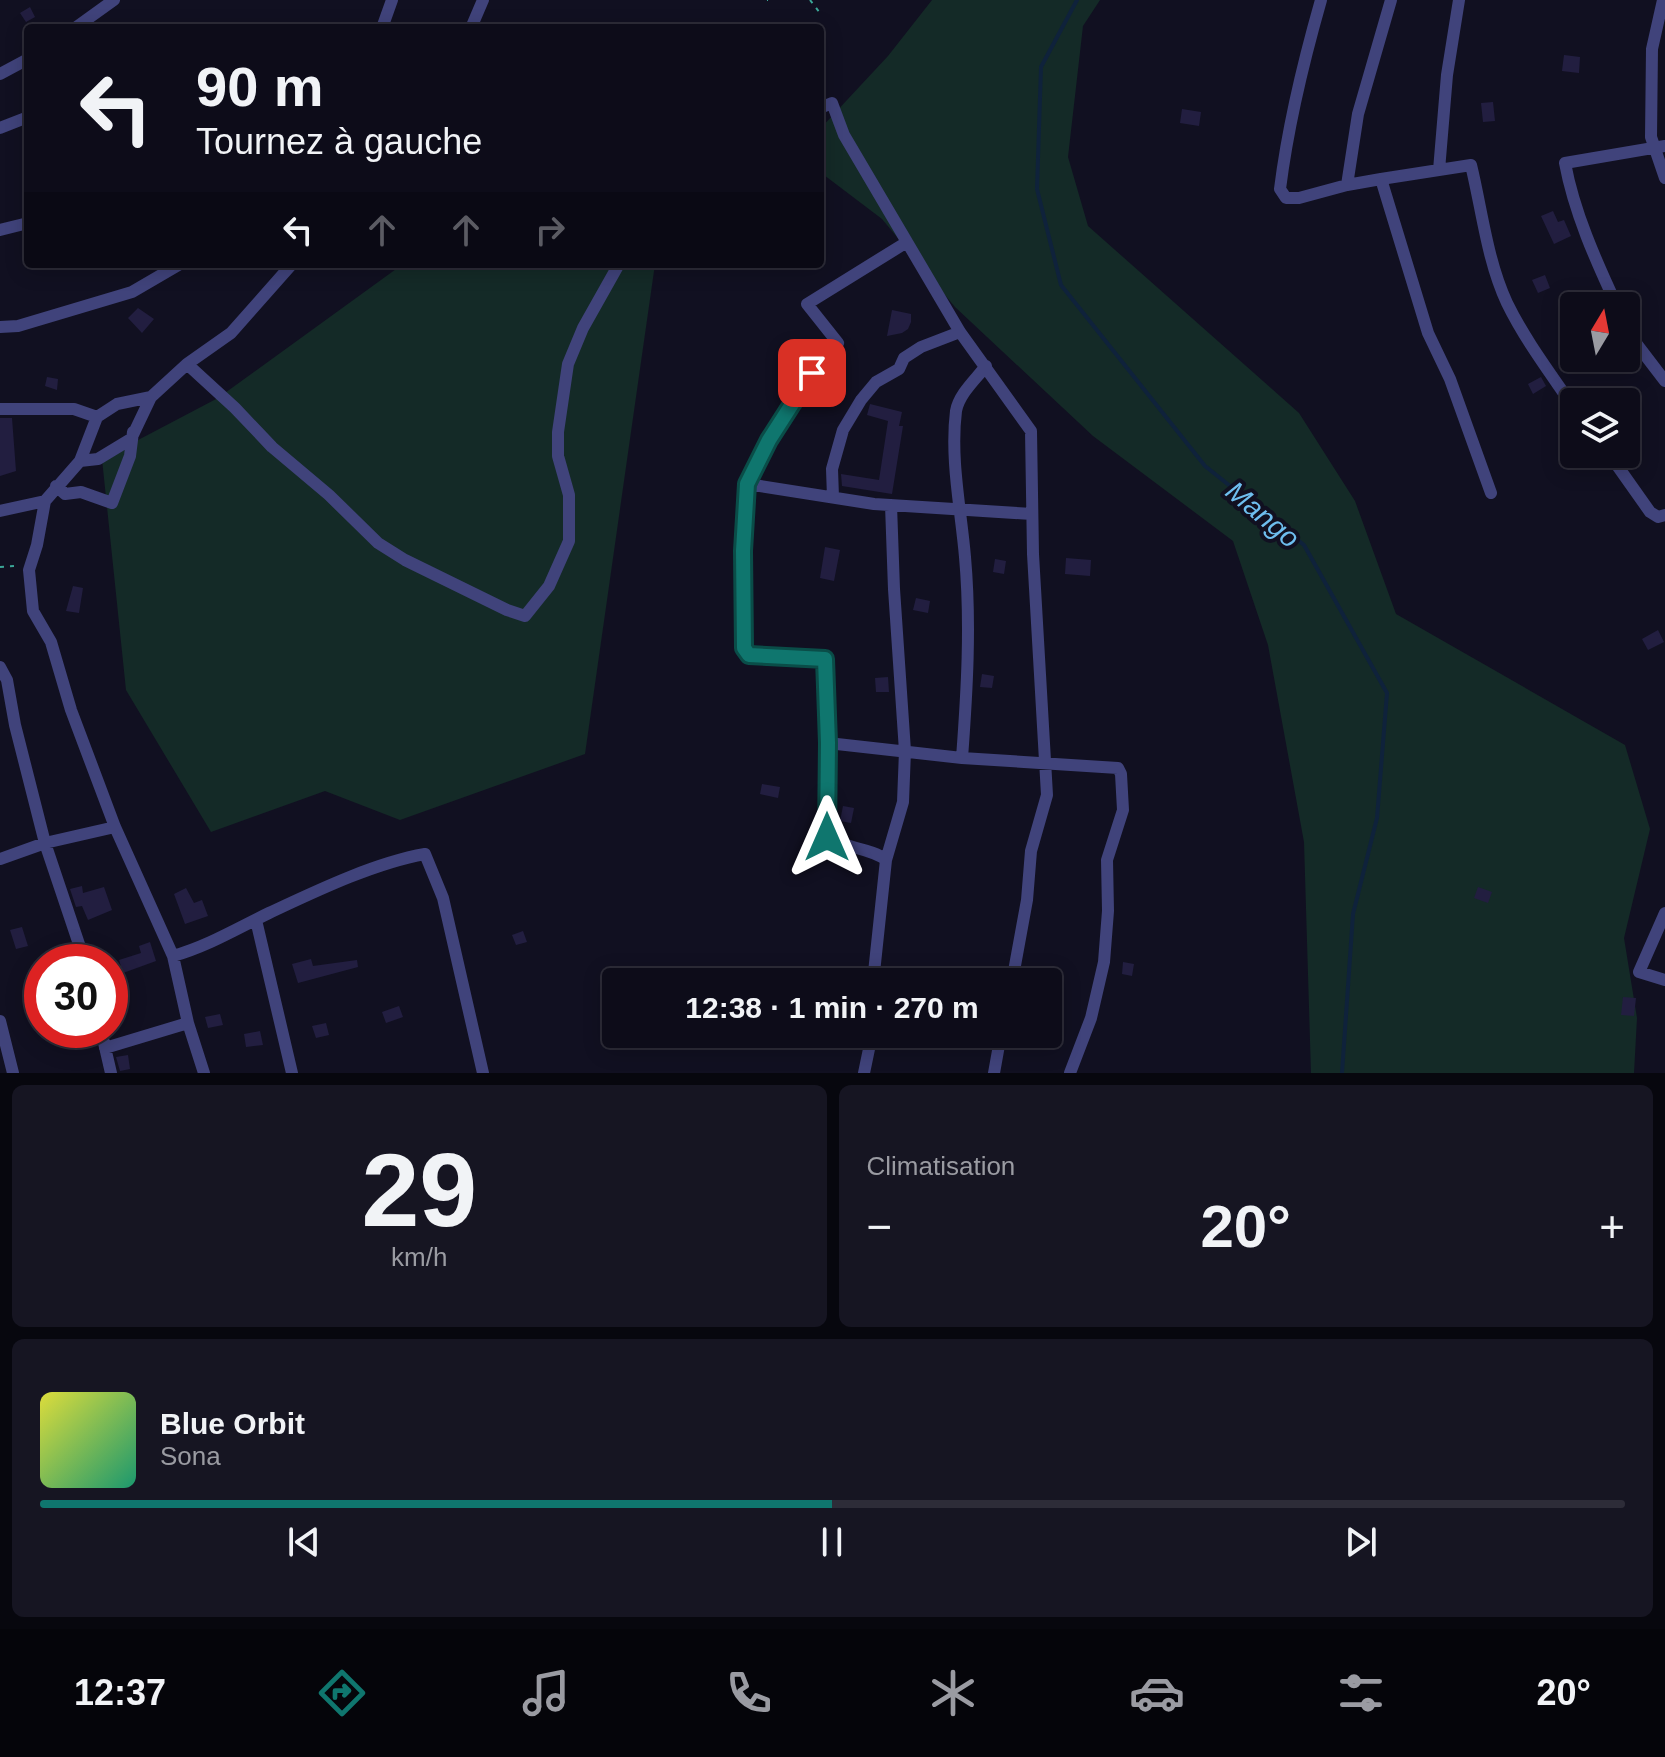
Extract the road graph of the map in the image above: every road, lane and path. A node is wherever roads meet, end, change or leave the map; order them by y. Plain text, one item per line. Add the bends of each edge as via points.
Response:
1 (114, 0) edge
2 (392, 0) edge
3 (483, 0) edge
4 (810, 0) edge
5 (1321, 0) edge
6 (1391, 0) edge
7 (1459, 0) edge
8 (1663, 0) edge
9 (820, 13) dead end
10 (81, 24) edge
11 (383, 24) edge
12 (473, 24) edge
13 (24, 61) edge
14 (0, 74) edge
15 (824, 106) edge
16 (24, 119) edge
17 (0, 128) edge
18 (1660, 148) edge
19 (1439, 170) junction
20 (1665, 178) edge
21 (1381, 179) junction
22 (1347, 185) junction
23 (24, 224) edge
24 (0, 230) edge
25 (907, 242) junction
26 (173, 268) edge
27 (288, 268) edge
28 (617, 268) edge
29 (1611, 292) edge
30 (0, 327) edge
31 (960, 332) junction
32 (1640, 348) edge
33 (187, 364) junction
34 (986, 366) junction
35 (1665, 381) edge
36 (1560, 388) edge
37 (151, 397) junction
38 (0, 399) edge
39 (6, 408) edge
40 (97, 417) junction
41 (134, 429) junction
42 (80, 461) junction
43 (1619, 468) edge
44 (747, 484) junction
45 (56, 486) junction
46 (1491, 493) dead end
47 (833, 497) junction
48 (45, 501) junction
49 (891, 505) junction
50 (960, 509) junction
51 (0, 511) edge
52 (1032, 514) junction
53 (1665, 515) edge
54 (0, 567) edge
55 (29, 570) junction
56 (0, 667) edge
57 (828, 743) junction
58 (905, 751) junction
59 (962, 758) junction
60 (1047, 765) junction
61 (115, 827) junction
62 (45, 843) junction
63 (0, 859) edge
64 (886, 860) junction
65 (1665, 913) edge
66 (256, 920) junction
67 (79, 944) edge
68 (173, 956) junction
69 (874, 968) edge
70 (1015, 968) edge
71 (1665, 980) edge
72 (0, 1021) edge
73 (188, 1023) junction
74 (128, 1041) edge
75 (105, 1048) edge
76 (869, 1048) edge
77 (998, 1048) edge
78 (13, 1073) edge
79 (111, 1073) edge
80 (204, 1073) edge
81 (292, 1073) edge
82 (483, 1073) edge
83 (864, 1073) edge
84 (994, 1073) edge
85 (1070, 1073) edge

1 - 10 street
2 - 11 street
3 - 12 street
4 - 9 path
5 - 22 street via 1287,135 1280,189 1286,198 1299,198
6 - 22 street via 1358,114
7 - 19 street
8 - 18 street via 1650,84 1651,137
13 - 14 street
15 - 25 street via 832,103 844,135
16 - 17 street
18 - 20 street
18 - 29 street via 1565,163
19 - 21 street
19 - 36 street via 1471,165 1506,301
21 - 22 street
21 - 46 street via 1428,333
23 - 24 street
25 - 31 street
25 - 44 street via 809,301 838,343 792,403
26 - 30 street via 132,292
27 - 33 street via 231,333
28 - 33 street via 568,364 558,456 569,495 569,541 549,586 525,616 378,543
31 - 34 street
31 - 47 street via 904,358 899,369 876,382 861,400 843,430 832,469
32 - 35 street
33 - 37 street
34 - 50 street via 956,412
34 - 52 street via 1031,431
37 - 40 street via 117,404
37 - 41 street
38 - 39 street
39 - 40 street via 74,409
40 - 42 street
41 - 42 street via 131,439 119,447 98,459
41 - 45 street via 112,503 81,492 65,494
42 - 45 street
43 - 53 street via 1650,512
44 - 47 street
44 - 57 street via 745,652 765,658 825,659
45 - 48 street
47 - 49 street
48 - 51 street
48 - 55 street
49 - 50 street
49 - 58 street
50 - 52 street
50 - 59 street via 969,642
52 - 60 street
54 - 55 path
55 - 61 street via 33,611 51,642
56 - 62 street
57 - 58 street
57 - 64 street via 827,837
58 - 59 street
58 - 64 street via 903,802
59 - 60 street
60 - 70 street via 1047,795 1031,851
60 - 85 street via 1113,766 1121,774 1123,810 1107,860 1104,962
61 - 62 street
61 - 68 street
62 - 63 street
62 - 67 street
64 - 69 street
65 - 71 street via 1639,972
66 - 68 street via 203,948
66 - 81 street
66 - 82 street via 333,885 425,854 443,898
68 - 73 street
72 - 78 street
73 - 74 street
73 - 80 street
75 - 79 street
76 - 83 street
77 - 84 street

